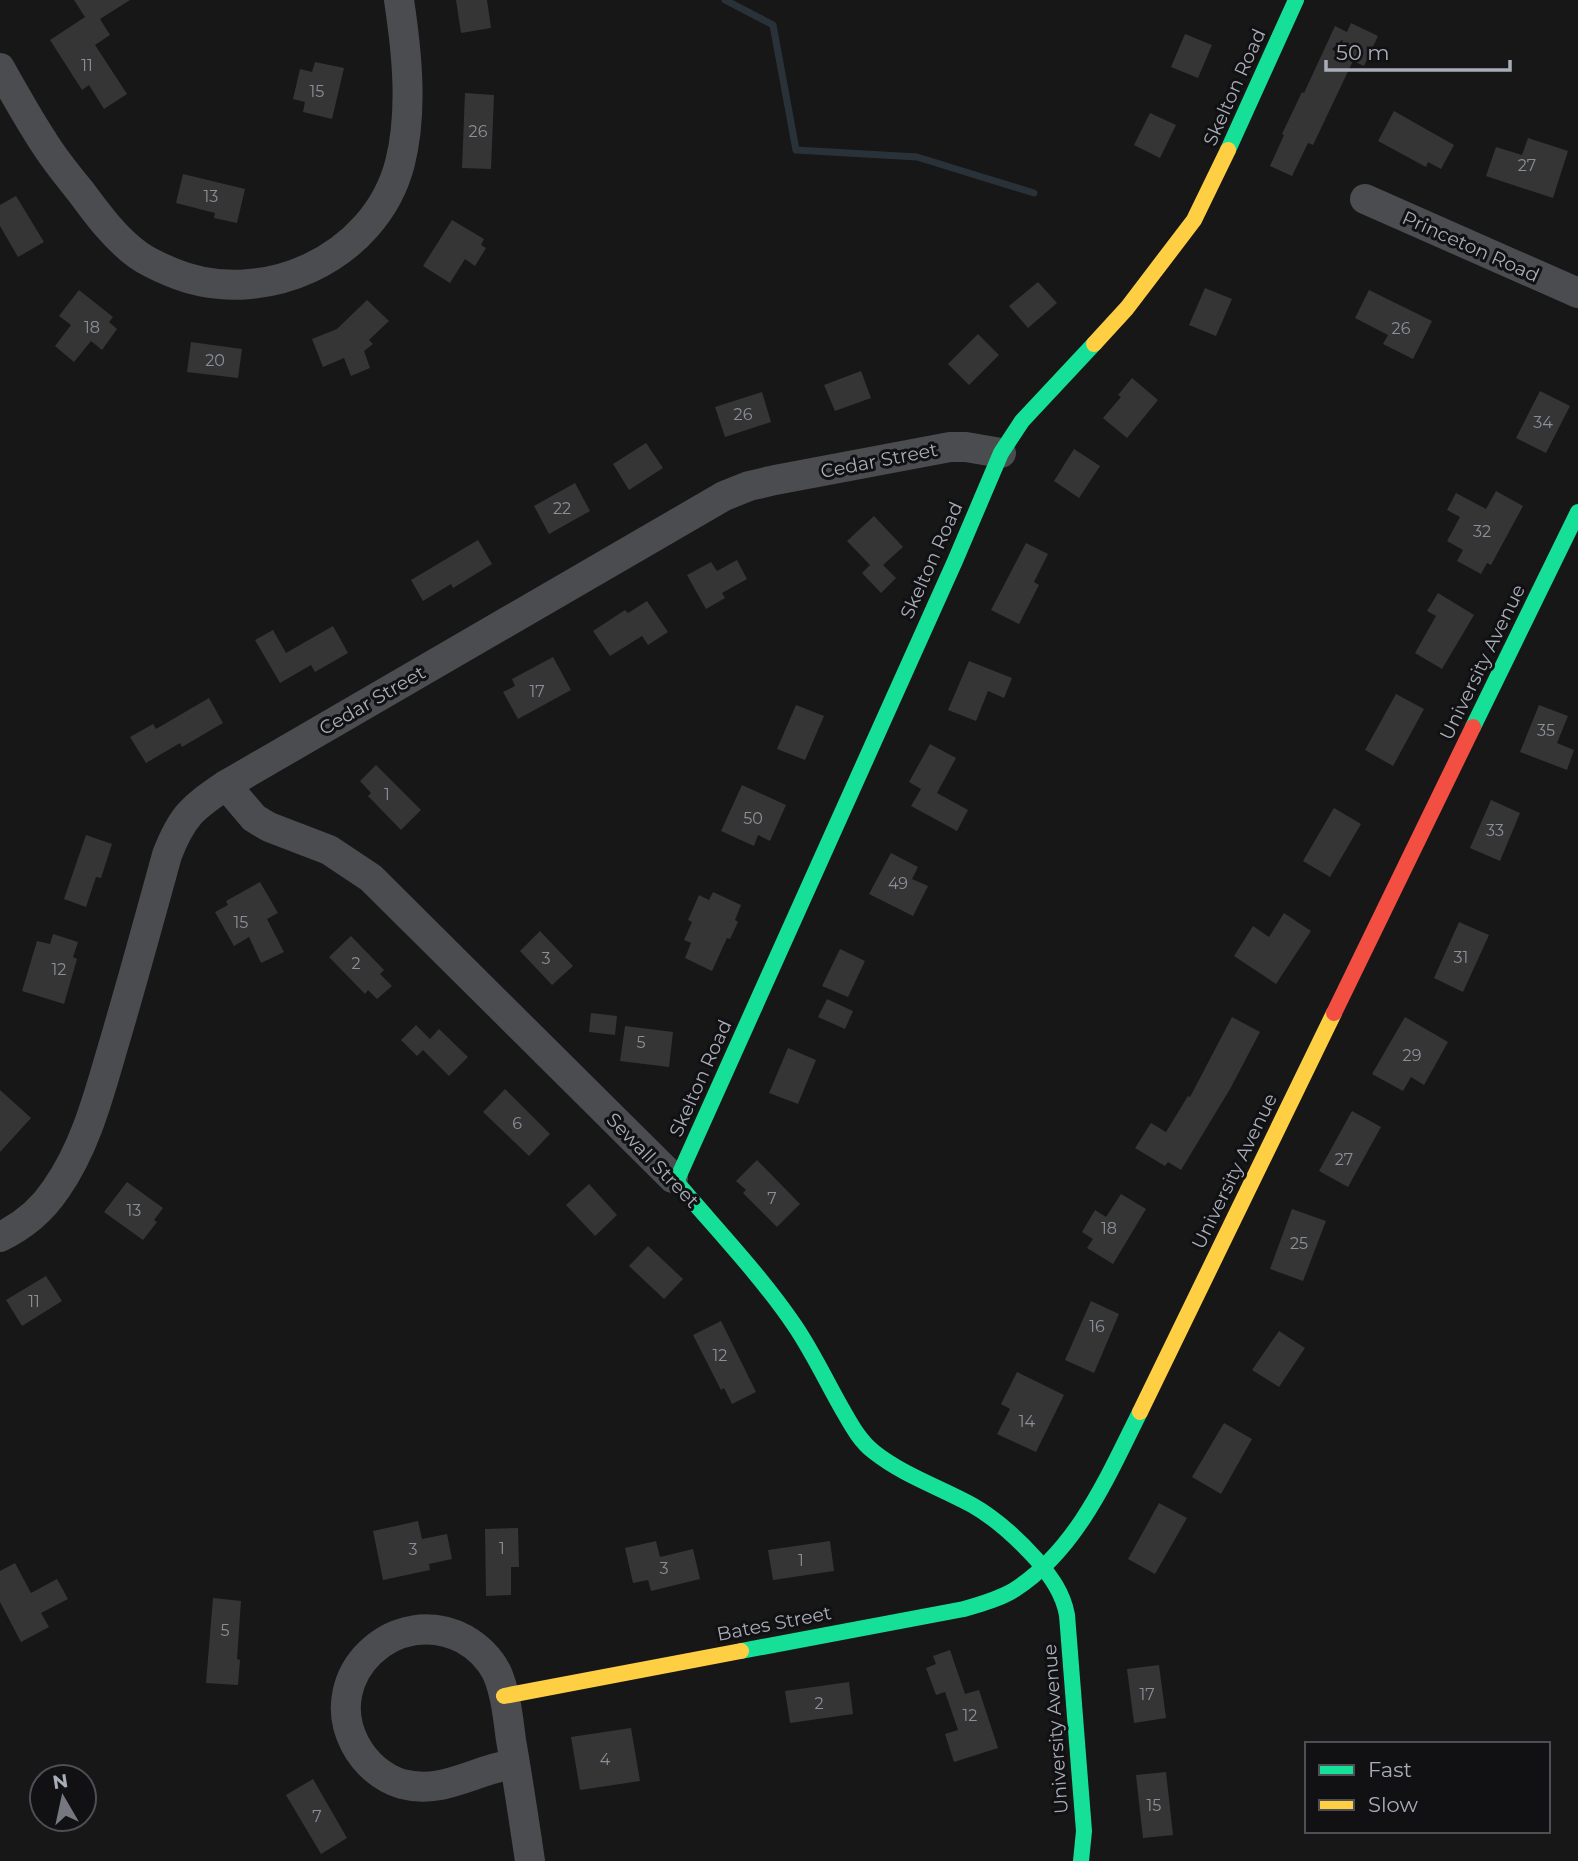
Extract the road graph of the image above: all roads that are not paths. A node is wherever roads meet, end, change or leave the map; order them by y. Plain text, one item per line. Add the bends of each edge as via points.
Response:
1 (400, 0) edge
2 (1296, 0) edge
3 (0, 68) edge
4 (1365, 199) dead end
5 (1578, 293) edge
6 (1001, 453) junction
7 (1578, 512) edge
8 (226, 785) junction
9 (675, 1180) junction
10 (0, 1237) edge
11 (1042, 1567) junction
12 (504, 1696) junction
13 (515, 1764) junction
14 (530, 1861) edge
15 (1081, 1861) edge

1 - 3 street via 407,114 390,190 371,220 341,250 303,272 266,282 211,283 178,275 138,255 98,215 43,142
2 - 6 street, Skelton Road via 1194,220 1127,308 1022,421
4 - 5 street, Princeton Road
6 - 8 street, Cedar Street via 942,448 775,480 724,496
6 - 9 street, Skelton Road
7 - 11 street, University Avenue via 1115,1462 1073,1532
8 - 9 street, Sewall Street via 254,818 329,850 371,878
8 - 10 street, Cedar Street via 195,807 170,847 106,1072 73,1160 39,1210
9 - 11 street, Sewall Street via 777,1301 859,1438 894,1465 996,1521
11 - 12 street, Bates Street via 1015,1589 964,1609
11 - 15 street, University Avenue via 1062,1595 1067,1615 1084,1830
12 - 13 street
12 - 13 street via 496,1671 469,1642 444,1631 417,1630 380,1643 361,1662 349,1686 346,1713 352,1739 366,1761 400,1783 439,1786
13 - 14 street

